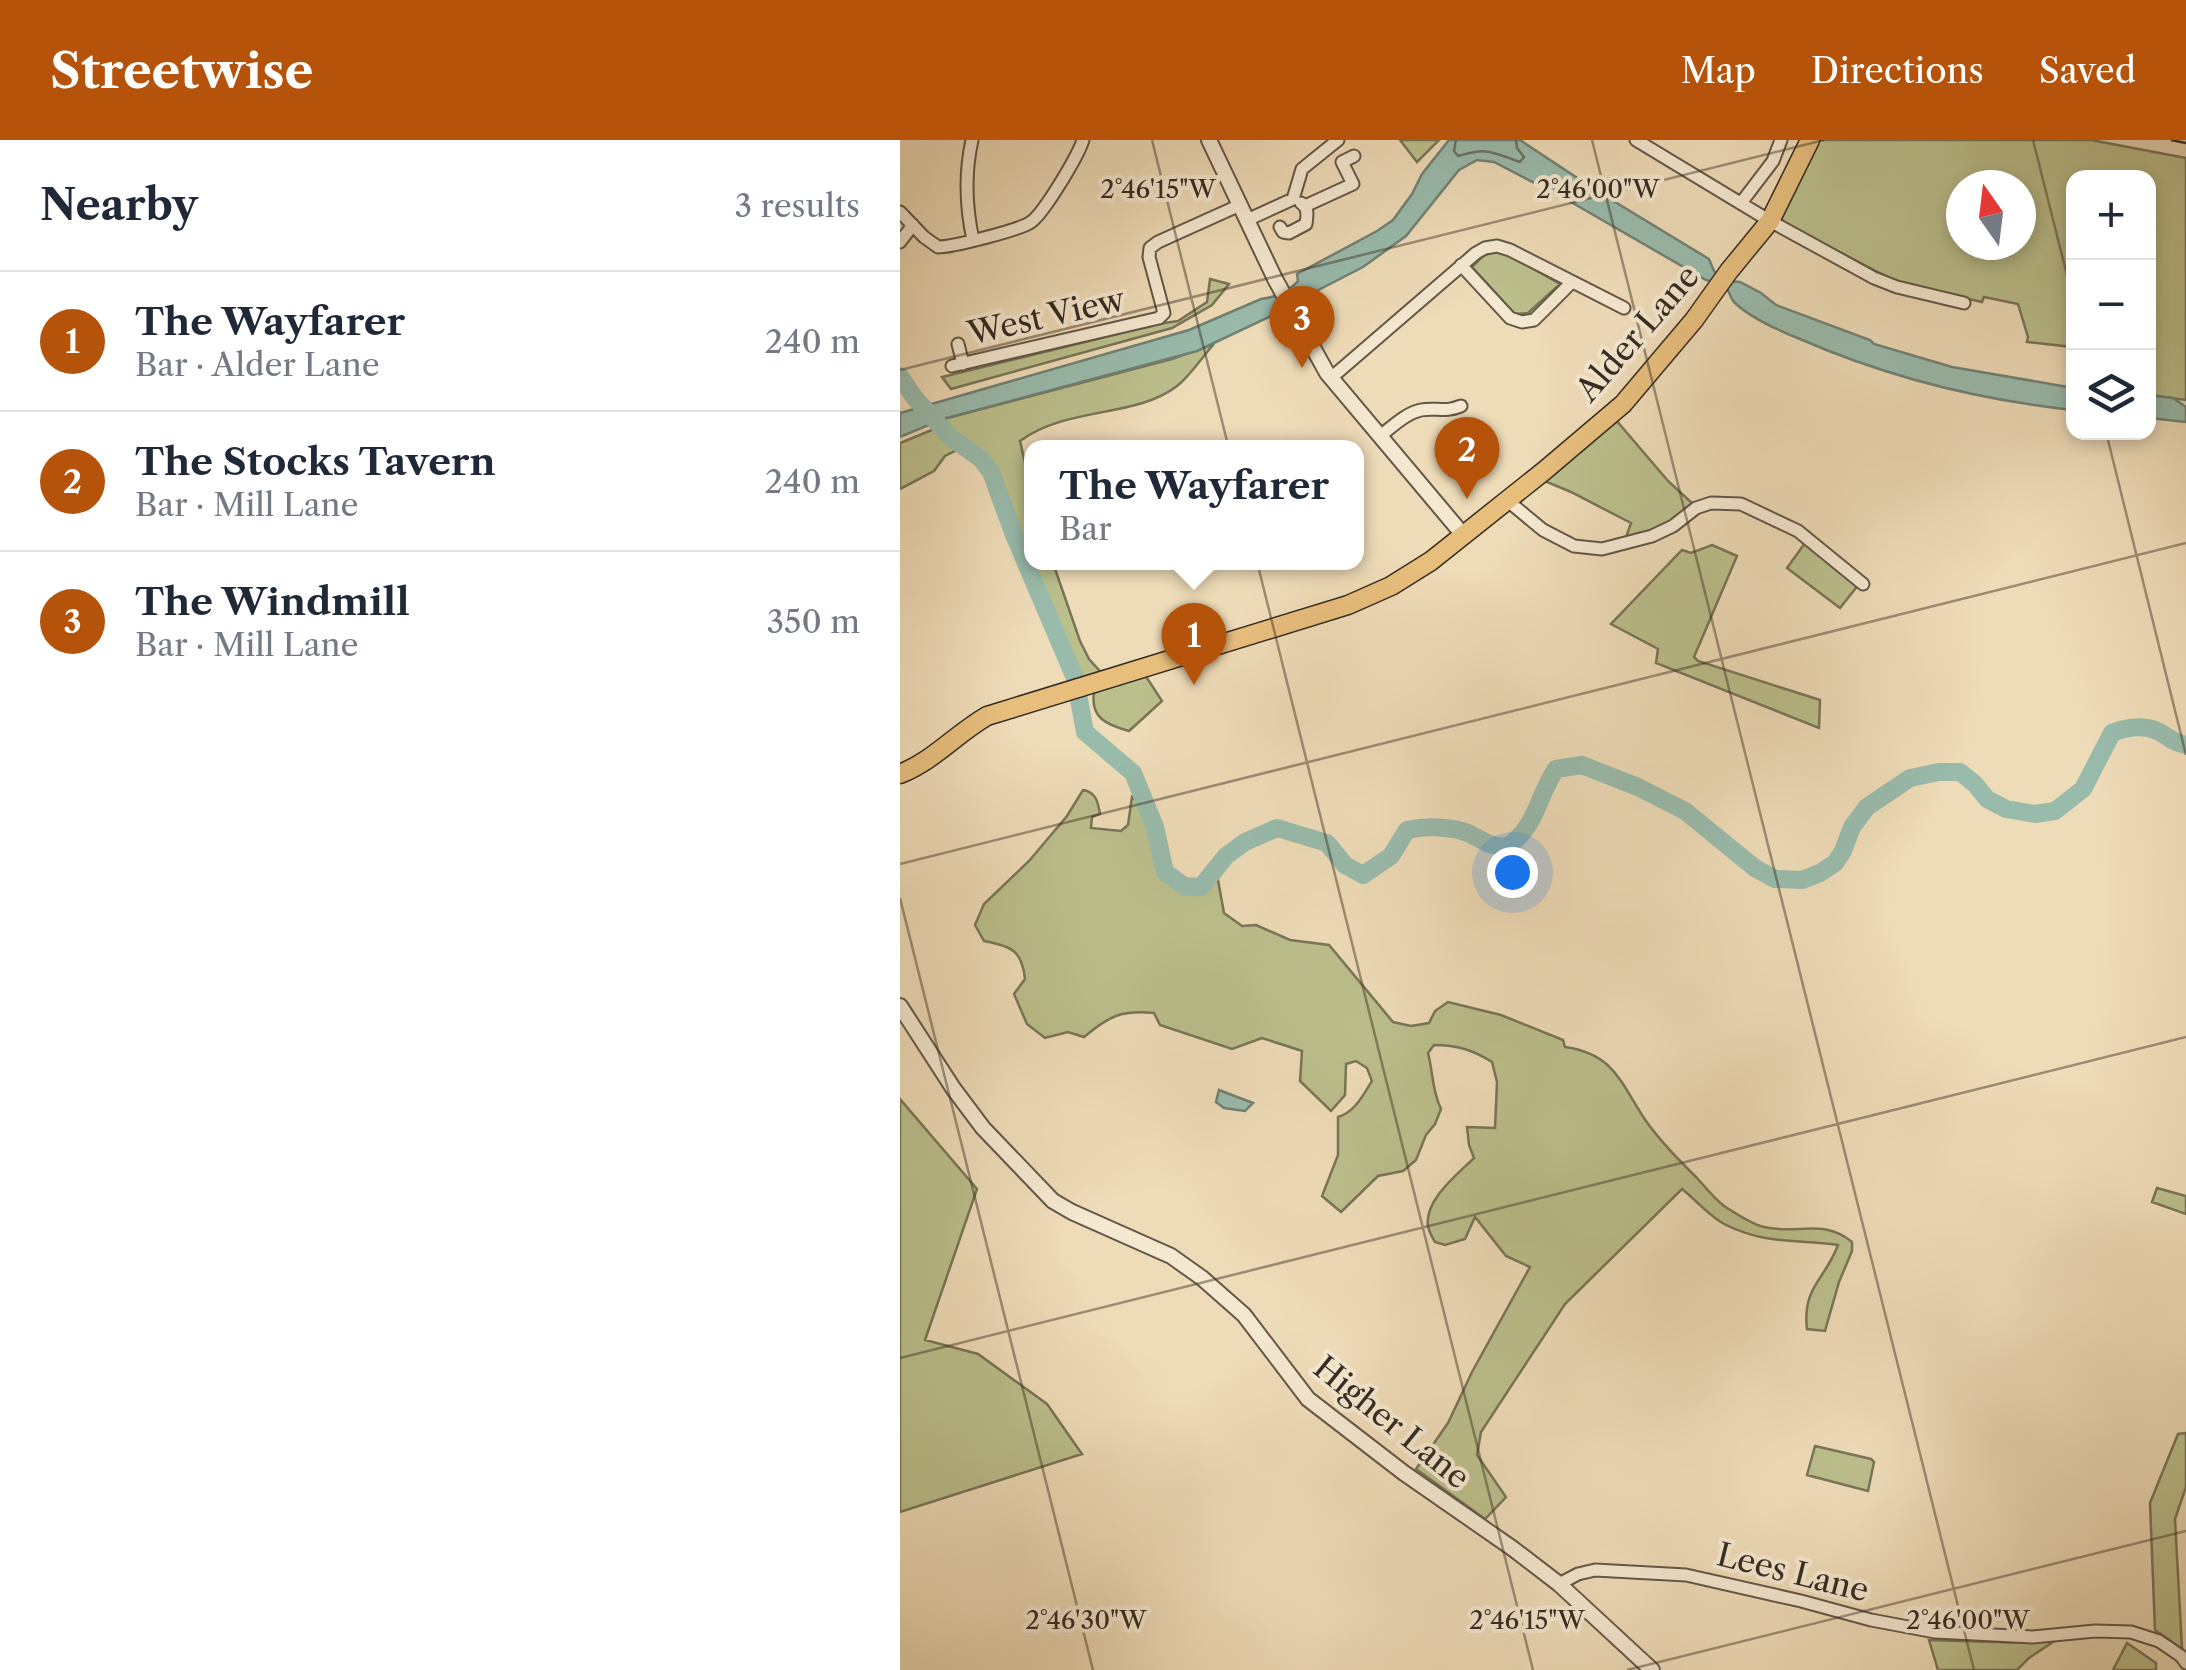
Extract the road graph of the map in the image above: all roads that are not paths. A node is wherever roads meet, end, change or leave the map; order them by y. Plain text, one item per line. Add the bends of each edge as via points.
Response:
1 (972, 140) edge
2 (1083, 140) edge
3 (1209, 140) edge
4 (1338, 140) edge
5 (1636, 140) edge
6 (1781, 140) edge
7 (1810, 140) edge
8 (1656, 145) edge
9 (1354, 156) dead end
10 (1299, 202) junction
11 (1742, 203) junction
12 (1240, 205) junction
13 (900, 212) edge
14 (1247, 220) junction
15 (1770, 221) junction
16 (913, 225) junction
17 (1280, 227) dead end
18 (973, 240) junction
19 (900, 242) edge
20 (1461, 265) junction
21 (1572, 282) junction
22 (1964, 304) dead end
23 (1624, 308) dead end
24 (958, 344) dead end
25 (1331, 378) junction
26 (1461, 406) dead end
27 (1380, 436) junction
28 (1508, 501) junction
29 (1464, 536) junction
30 (1863, 584) dead end
31 (900, 774) edge
32 (900, 1006) edge
33 (1558, 1584) junction
34 (2186, 1663) edge
35 (1652, 1670) edge

1 - 18 street via 967,162
2 - 18 street via 1035,218
3 - 12 street
4 - 10 street via 1302,170
5 - 8 street
6 - 11 street
7 - 15 highway, Alder Lane
8 - 11 street
9 - 10 street via 1342,162 1352,184
10 - 14 street
10 - 17 street via 1306,224 1289,233
11 - 15 street
12 - 14 street
12 - 24 street, West View via 1150,248 1164,313 1159,318 957,365
13 - 16 street
14 - 25 street
15 - 22 street via 1874,278
15 - 28 highway, Alder Lane via 1622,404
16 - 18 street via 938,248
16 - 19 street
20 - 21 street via 1498,246
20 - 21 street via 1510,318 1522,322 1534,320
20 - 25 street
21 - 23 street
25 - 27 street
26 - 27 street via 1415,412
27 - 29 street
28 - 29 highway, Alder Lane
28 - 30 street via 1574,546 1602,549 1652,536 1711,503 1741,504 1798,531
29 - 31 highway, Alder Lane via 1412,574 1348,605 979,721
32 - 33 street, Higher Lane via 983,1128 1053,1201 1171,1256 1202,1278 1244,1315 1308,1399
33 - 34 street, Lees Lane via 1596,1570 1686,1575 1935,1632 2132,1632 2159,1641
33 - 35 street, Higher Lane

